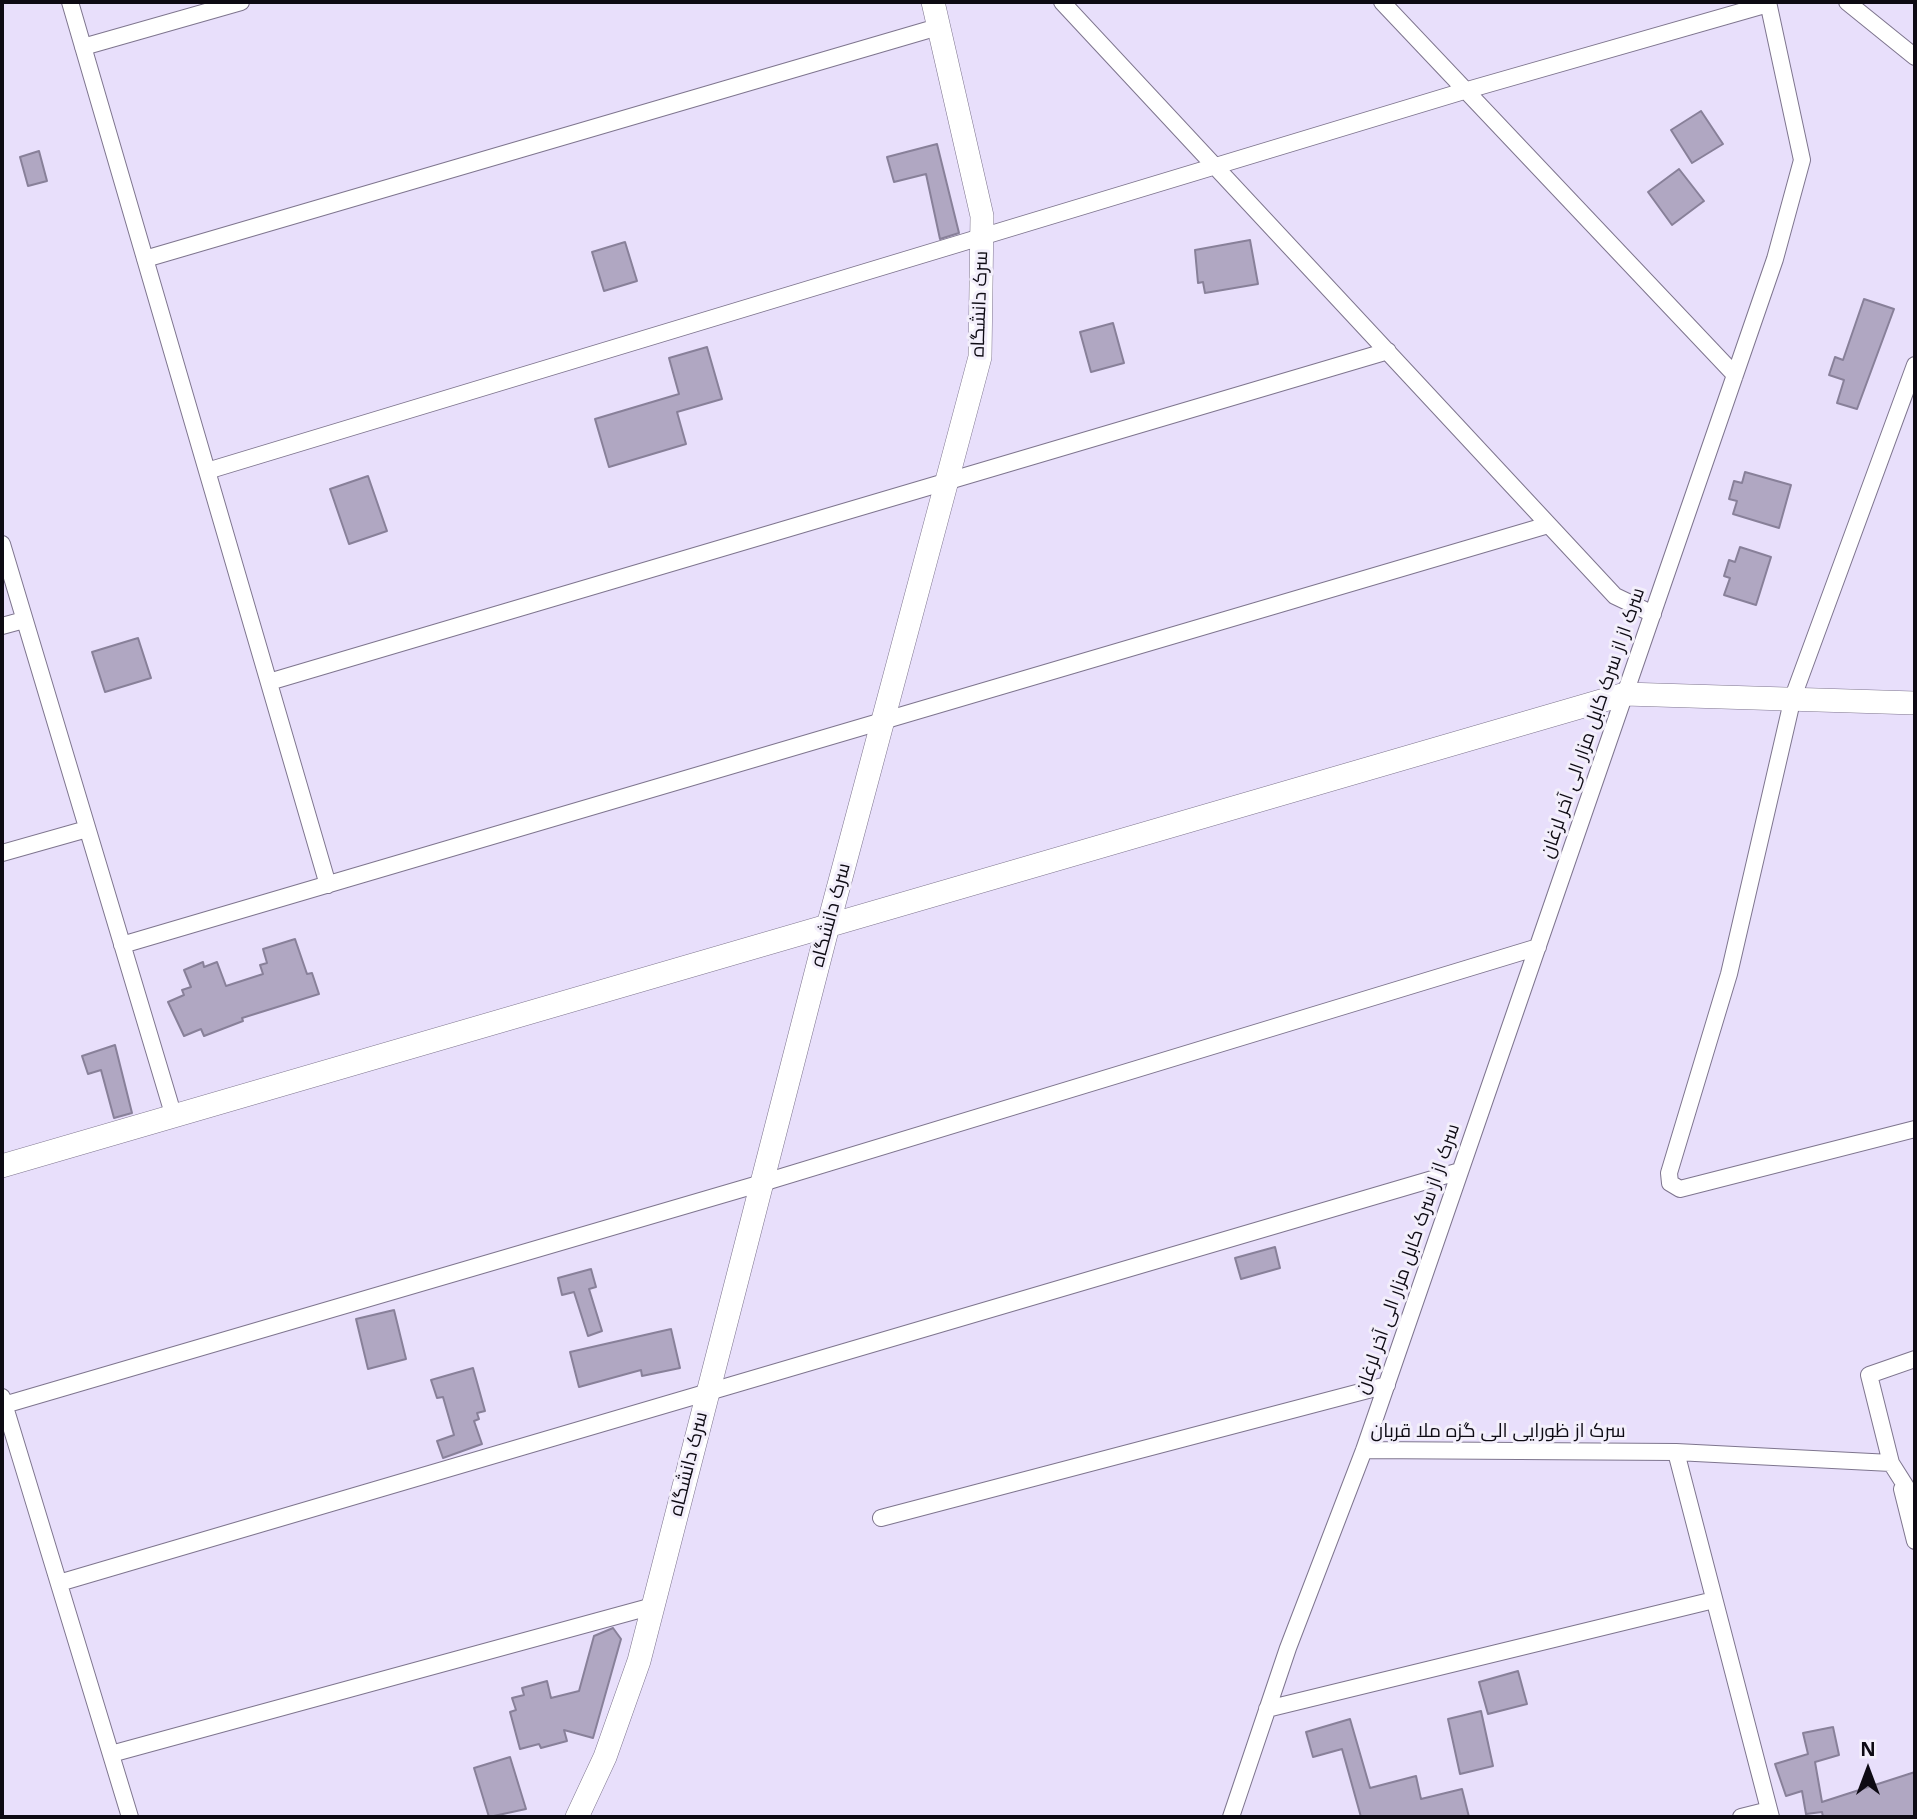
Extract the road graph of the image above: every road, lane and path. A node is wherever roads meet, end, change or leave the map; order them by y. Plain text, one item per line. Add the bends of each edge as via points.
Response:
1 (70, 2) edge
2 (241, 2) edge
3 (933, 2) edge
4 (1062, 2) edge
5 (1382, 2) edge
6 (1847, 2) edge
7 (1768, 3) edge
8 (938, 27) junction
9 (83, 47) junction
10 (1915, 57) edge
11 (1464, 91) junction
12 (1218, 166) junction
13 (982, 237) junction
14 (145, 259) junction
15 (1388, 351) junction
16 (1915, 365) edge
17 (1735, 375) junction
18 (207, 471) junction
19 (947, 482) junction
20 (1548, 525) junction
21 (2, 544) edge
22 (1653, 614) junction
23 (24, 620) junction
24 (2, 626) edge
25 (269, 682) junction
26 (1625, 694) junction
27 (1793, 697) junction
28 (1915, 703) edge
29 (882, 723) junction
30 (87, 829) junction
31 (2, 853) edge
32 (328, 884) junction
33 (828, 926) junction
34 (122, 944) junction
35 (1538, 947) junction
36 (174, 1117) junction
37 (1915, 1129) edge
38 (2, 1166) edge
39 (1460, 1171) junction
40 (762, 1183) junction
41 (1915, 1359) edge
42 (1387, 1385) junction
43 (707, 1394) junction
44 (3, 1401) edge
45 (1364, 1450) junction
46 (1676, 1452) junction
47 (1891, 1463) junction
48 (1899, 1478) junction
49 (1915, 1501) edge
50 (881, 1518) dead end
51 (1915, 1541) edge
52 (59, 1583) junction
53 (1714, 1600) junction
54 (653, 1606) junction
55 (1268, 1709) junction
56 (111, 1754) junction
57 (1770, 1814) edge
58 (130, 1817) edge
59 (578, 1817) edge
60 (1231, 1817) edge
61 (1741, 1817) edge

1 - 9 street
2 - 9 street
3 - 8 street, سرک دانشگاه
4 - 12 street
5 - 11 street
6 - 10 street
7 - 11 street
7 - 17 street, سرک از از سرک کابل مزار الی آخر لرغان via 1802,160 1775,259
8 - 13 street, سرک دانشگاه via 982,216
8 - 14 street
9 - 14 street
11 - 12 street
11 - 17 street
12 - 13 street
12 - 15 street
13 - 18 street
13 - 19 street, سرک دانشگاه via 980,357
14 - 18 street
15 - 19 street
15 - 20 street
16 - 27 street
17 - 22 street, سرک از از سرک کابل مزار الی آخر لرغان
18 - 25 street
19 - 25 street
19 - 29 street, سرک دانشگاه
20 - 22 street via 1615,596
20 - 29 street
21 - 23 street
22 - 26 street, سرک از از سرک کابل مزار الی آخر لرغان
23 - 24 street
23 - 30 street
25 - 32 street
26 - 27 street
26 - 33 street
26 - 35 street, سرک از از سرک کابل مزار الی آخر لرغان
27 - 28 street
27 - 37 street via 1729,974 1669,1173 1670,1183 1680,1189
29 - 32 street
29 - 33 street, سرک دانشگاه
30 - 31 street
30 - 34 street
32 - 34 street
33 - 36 street
33 - 40 street, سرک دانشگاه
34 - 36 street
35 - 39 street, سرک از از سرک کابل مزار الی آخر لرغان
35 - 40 street
36 - 38 street
39 - 42 street, سرک از از سرک کابل مزار الی آخر لرغان
39 - 43 street
40 - 43 street, سرک دانشگاه
40 - 44 street
41 - 47 street via 1868,1375
42 - 45 street, سرک از از سرک کابل مزار الی آخر لرغان
42 - 50 street
43 - 52 street
43 - 54 street, سرک دانشگاه
44 - 52 street
45 - 46 street, سرک از ظورایی الی گزه ملا قربان
45 - 55 street, سرک از ظورایی الی گزه ملا قربان
46 - 47 street, سرک از ظورایی الی گزه ملا قربان
46 - 53 street
47 - 48 street
48 - 49 street
48 - 51 street
52 - 56 street
53 - 55 street
53 - 57 street
54 - 56 street
54 - 59 street, سرک دانشگاه via 605,1757
55 - 60 street, سرک از ظورایی الی گزه ملا قربان
56 - 58 street
57 - 61 street

